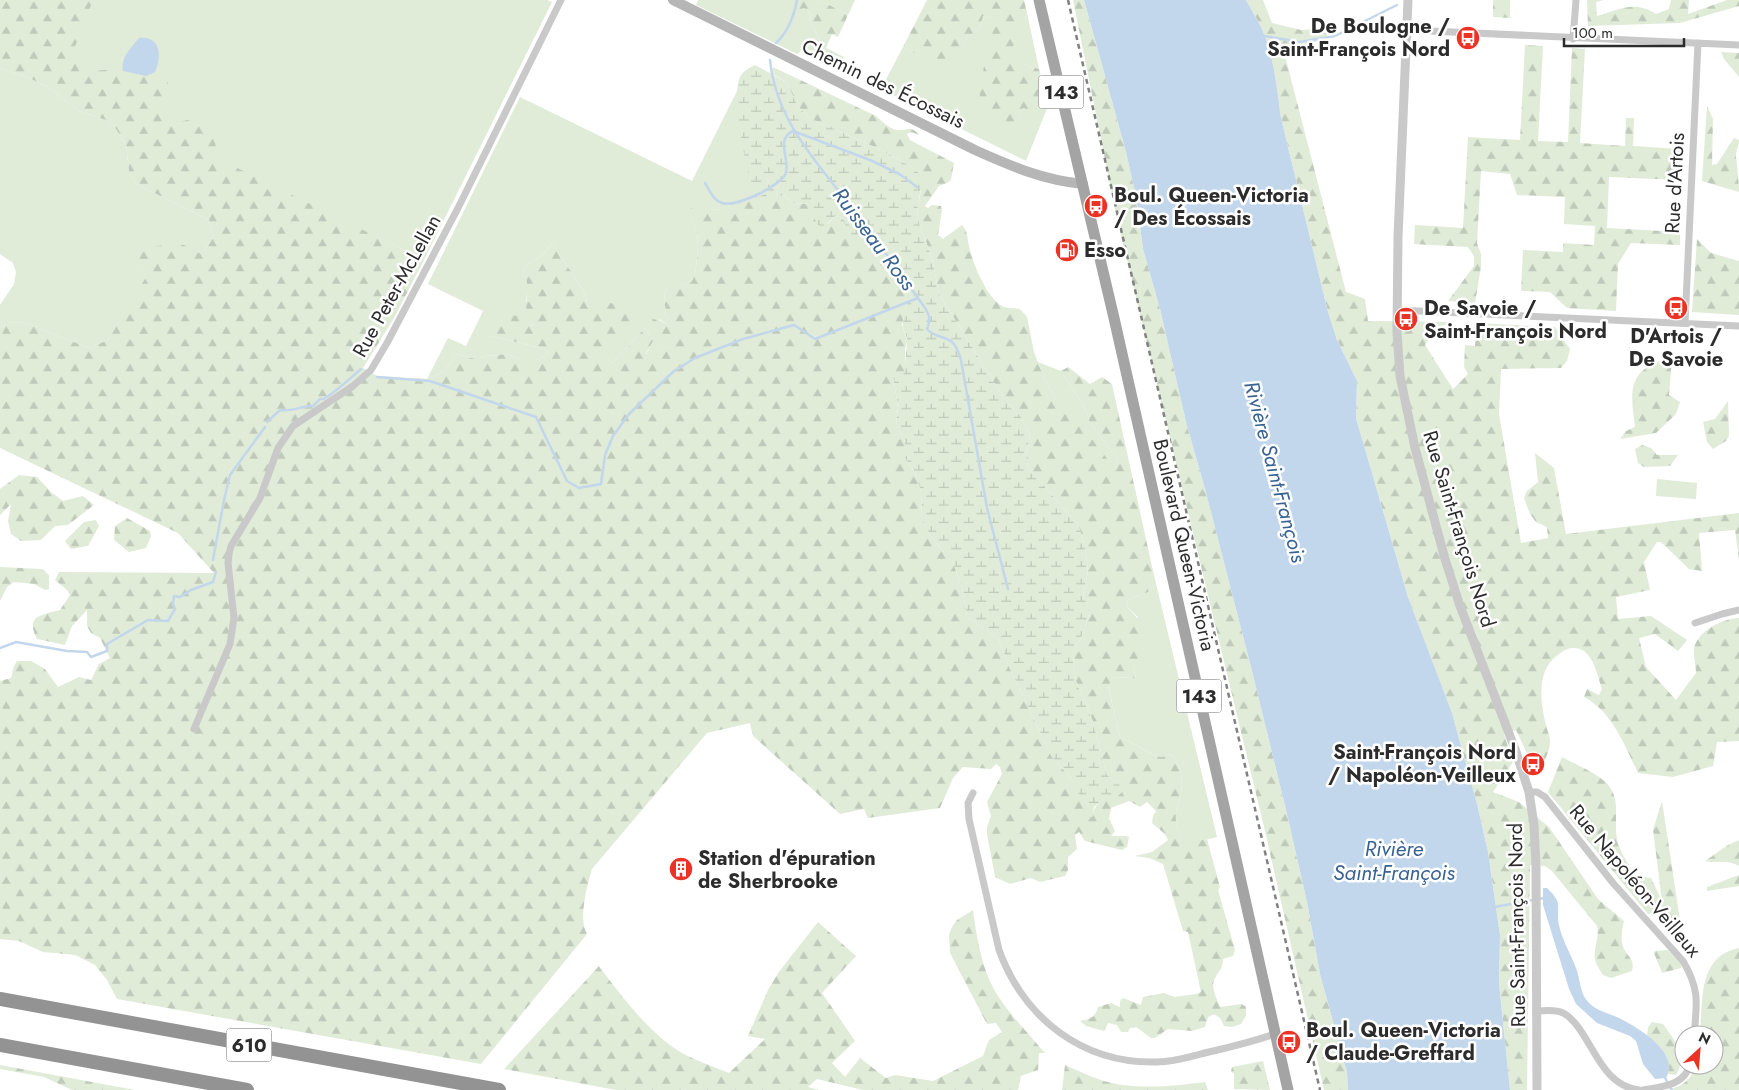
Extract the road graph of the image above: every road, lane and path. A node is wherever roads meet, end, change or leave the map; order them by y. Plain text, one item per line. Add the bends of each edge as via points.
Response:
1 (561, 0) edge
2 (673, 0) edge
3 (1039, 0) edge
4 (1408, 0) edge
5 (1576, 0) edge
6 (1407, 30) junction
7 (1573, 39) junction
8 (1698, 43) junction
9 (1739, 45) edge
10 (1083, 184) junction
11 (1397, 310) junction
12 (1685, 323) junction
13 (1739, 326) edge
14 (1739, 610) edge
15 (1695, 623) dead end
16 (194, 729) dead end
17 (1529, 792) junction
18 (973, 793) dead end
19 (0, 999) edge
20 (1536, 1011) junction
21 (1695, 1025) edge
22 (1275, 1034) junction
23 (0, 1045) edge
24 (1685, 1075) edge
25 (247, 1090) edge
26 (499, 1090) edge
27 (1288, 1090) edge
28 (1538, 1090) edge
29 (1641, 1090) edge

1 - 16 street, Rue Peter-McLellan via 458,208 371,370 294,426 278,448 260,498 231,546 228,563 233,631
2 - 10 main road, Chemin des Écossais via 1021,171
3 - 10 main road, 143
4 - 6 street, Rue Saint-François Nord
5 - 7 street
6 - 7 street
6 - 11 street, Rue Saint-François Nord
7 - 8 street
8 - 9 street
8 - 12 street, Rue d'Artois
10 - 22 main road, Boulevard Queen-Victoria / 143
11 - 12 street
11 - 17 street, Rue Saint-François Nord via 1400,376 1427,499 1460,606
12 - 13 street
14 - 15 street
17 - 20 street, Rue Saint-François Nord via 1536,880
17 - 21 street, Rue Napoléon-Veilleux via 1545,797 1613,883 1683,961 1692,976 1697,996
18 - 22 street via 968,803 969,819 999,950 1018,990 1048,1024 1086,1048 1114,1058 1144,1062 1174,1061
19 - 26 highway, 610
20 - 28 street, Rue Saint-François Nord
20 - 29 street via 1568,1015 1608,1074 1628,1088
22 - 27 main road, Boulevard Queen-Victoria / 143
23 - 25 highway, 610
24 - 29 street via 1663,1087

